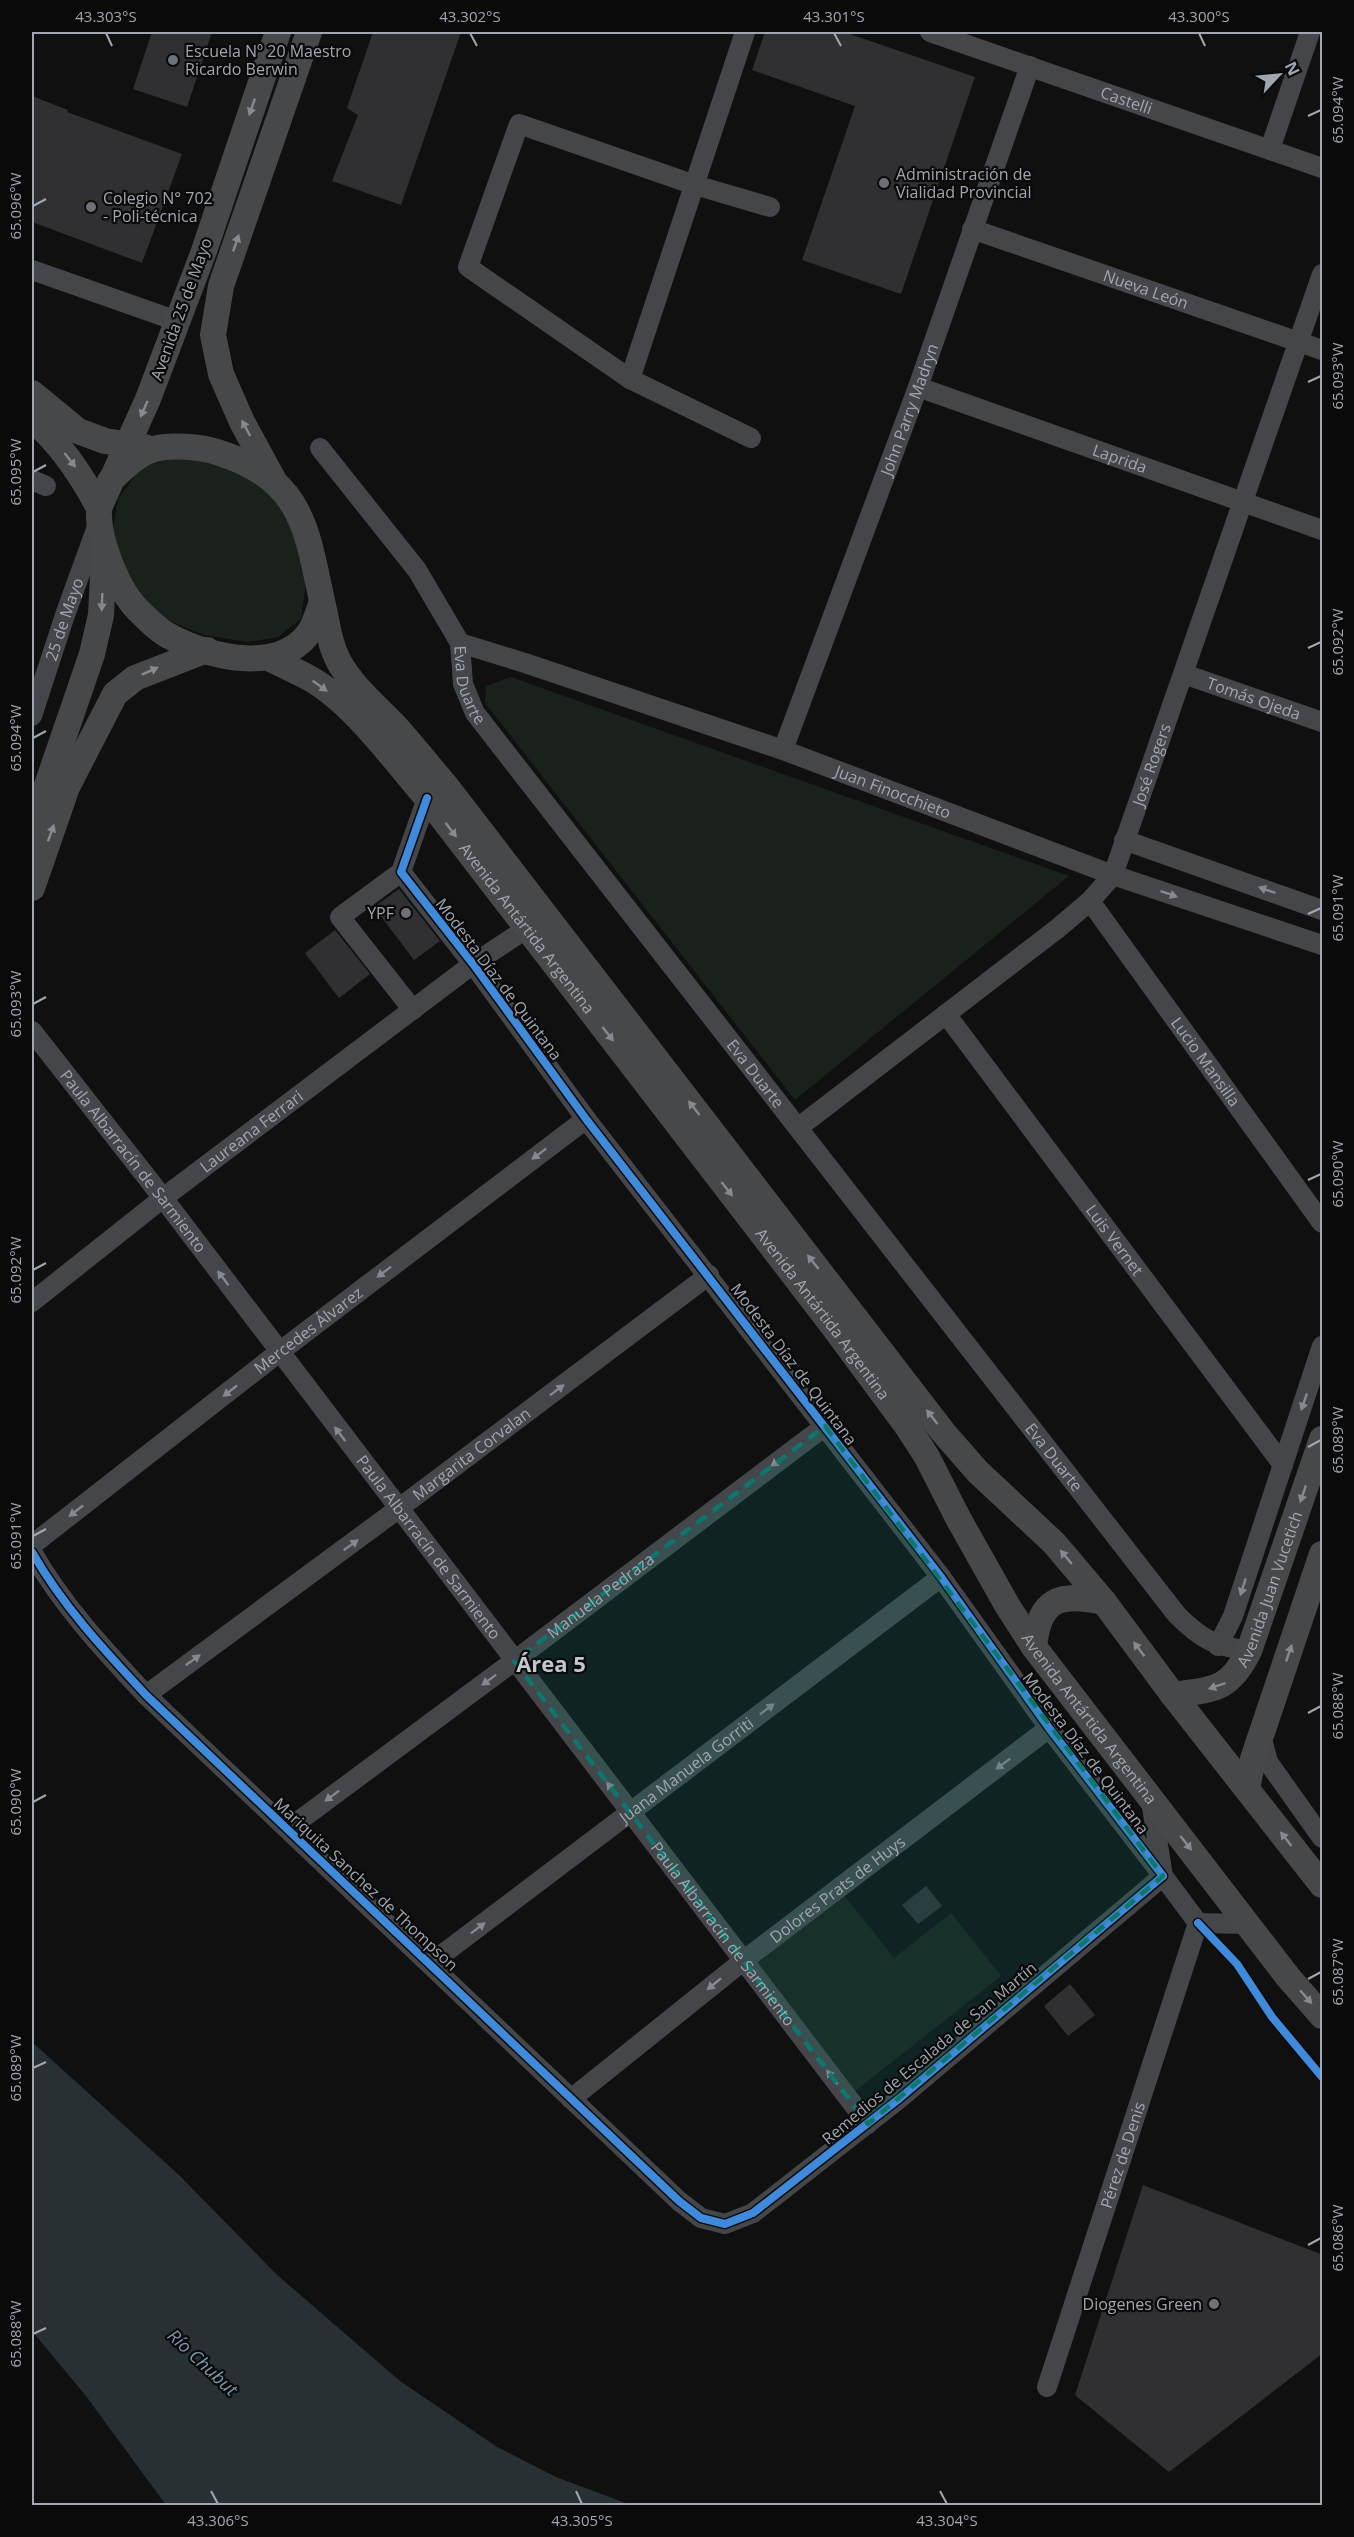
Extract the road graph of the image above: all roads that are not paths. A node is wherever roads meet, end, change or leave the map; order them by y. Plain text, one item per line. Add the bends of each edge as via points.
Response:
1 (278, 32) edge
2 (309, 32) edge
3 (745, 32) edge
4 (930, 32) edge
5 (1310, 32) edge
6 (1030, 66) junction
7 (1270, 149) junction
8 (1323, 168) edge
9 (695, 185) junction
10 (770, 207) dead end
11 (972, 229) junction
12 (32, 270) edge
13 (1323, 273) edge
14 (177, 321) junction
15 (1299, 342) junction
16 (1323, 351) edge
17 (630, 379) junction
18 (918, 387) junction
19 (32, 393) edge
20 (32, 419) edge
21 (751, 438) dead end
22 (129, 444) junction
23 (155, 448) junction
24 (320, 448) dead end
25 (110, 480) junction
26 (273, 480) junction
27 (1244, 502) junction
28 (100, 525) junction
29 (1323, 530) edge
30 (322, 602) junction
31 (460, 643) junction
32 (207, 650) junction
33 (269, 658) junction
34 (1184, 674) junction
35 (32, 716) edge
36 (1323, 722) edge
37 (783, 750) junction
38 (427, 798) junction
39 (32, 829) edge
40 (1124, 840) junction
41 (401, 872) junction
42 (1113, 875) junction
43 (32, 888) edge
44 (1090, 902) junction
45 (1323, 910) edge
46 (526, 929) junction
47 (1323, 945) edge
48 (473, 964) junction
49 (413, 1010) junction
50 (946, 1014) junction
51 (32, 1031) edge
52 (586, 1119) junction
53 (799, 1127) junction
54 (163, 1198) junction
55 (1323, 1223) edge
56 (709, 1275) junction
57 (32, 1302) edge
58 (1323, 1346) edge
59 (278, 1353) junction
60 (825, 1426) junction
61 (1323, 1439) edge
62 (1283, 1465) junction
63 (398, 1509) junction
64 (32, 1545) edge
65 (32, 1552) edge
66 (1323, 1554) edge
67 (941, 1577) junction
68 (1104, 1602) junction
69 (1218, 1646) junction
70 (1034, 1647) junction
71 (1250, 1651) junction
72 (514, 1661) junction
73 (146, 1695) junction
74 (1173, 1695) junction
75 (1049, 1728) junction
76 (1261, 1735) junction
77 (1247, 1789) junction
78 (1151, 1798) junction
79 (630, 1814) junction
80 (288, 1829) junction
81 (1323, 1838) edge
82 (1162, 1876) junction
83 (1323, 1885) edge
84 (1198, 1923) junction
85 (1248, 1924) junction
86 (743, 1962) junction
87 (431, 1963) junction
88 (1323, 2016) edge
89 (571, 2099) junction
90 (868, 2124) junction
91 (701, 2218) joint
92 (1047, 2387) dead end

1 -> 14 main road, Avenida 25 de Mayo
26 -> 2 main road, Avenida 25 de Mayo via 221,374 213,335 221,286
3 - 9 street
4 - 6 street, Castelli
5 - 7 street
6 - 7 street, Castelli
6 - 11 street, John Parry Madryn
7 - 8 street, Castelli
9 - 10 street
9 - 17 street
9 - 17 street via 519,124 468,267
11 - 15 street, Nueva León
11 - 18 street, John Parry Madryn
12 - 14 street
13 - 15 street, José Rogers
14 -> 22 main road, Avenida 25 de Mayo
15 - 16 street, Nueva León
15 - 27 street, José Rogers
17 - 21 street
18 - 27 street, Laprida
18 - 37 street, John Parry Madryn
19 - 22 main road via 78,431 105,441
20 -> 28 main road via 79,471
22 - 23 main road
22 - 25 main road, Avenida 25 de Mayo
23 - 25 main road
23 - 26 main road via 201,447 238,459
24 - 31 street, Eva Duarte via 417,570
25 - 28 main road, Avenida 25 de Mayo
26 - 30 main road, Avenida Antártida Argentina via 305,526
27 - 29 street, Laprida
27 - 34 street, José Rogers
28 - 32 main road via 120,585 139,612 167,636
28 - 35 street, 25 de Mayo via 64,615
28 -> 39 main road via 101,615 92,654
30 - 33 main road via 311,629 291,648
68 -> 30 main road, Avenida Antártida Argentina via 1054,1543 978,1472 943,1432 446,786 352,681 339,661
31 - 37 street, Juan Finocchieto
31 - 53 street, Eva Duarte via 463,684 475,713
32 - 33 main road via 230,658
43 -> 32 main road via 67,787 115,694 135,678
33 -> 38 main road, Avenida Antártida Argentina via 335,696
34 - 36 street, Tomás Ojeda
34 - 40 street, José Rogers
37 - 42 street, Juan Finocchieto
38 - 41 street
38 -> 46 main road, Avenida Antártida Argentina
40 - 42 street, José Rogers
45 -> 40 street
41 - 48 street, Modesta Díaz de Quintana
41 - 49 street via 340,917
42 - 44 street, José Rogers
42 -> 47 street, Juan Finocchieto
44 - 50 street, José Rogers
44 - 55 street, Lucio Mansilla
46 - 48 street, Laureana Ferrari
46 -> 70 main road, Avenida Antártida Argentina via 908,1426 1006,1605
48 - 49 street, Laureana Ferrari
48 - 52 street, Modesta Díaz de Quintana
49 - 54 street, Laureana Ferrari
50 - 53 street, José Rogers
50 - 62 street, Luis Vernet
51 - 54 street, Paula Albarracín de Sarmiento
52 - 56 street, Modesta Díaz de Quintana
52 -> 59 street, Mercedes Álvarez
53 - 69 street, Eva Duarte via 1177,1615 1197,1635
54 - 57 street, Laureana Ferrari
59 -> 54 street, Paula Albarracín de Sarmiento
56 - 60 street, Modesta Díaz de Quintana
63 -> 56 street, Margarita Corvalan
58 -> 62 street
63 -> 59 street, Paula Albarracín de Sarmiento
59 -> 64 street, Mercedes Álvarez
60 - 67 street, Modesta Díaz de Quintana
60 -> 72 street, Manuela Pedraza
61 -> 71 main road, Avenida Juan Vucetich
62 -> 69 street via 1233,1616
63 - 72 street, Paula Albarracín de Sarmiento
73 -> 63 street, Margarita Corvalan
65 - 73 street, Mariquita Sanchez de Thompson via 46,1578 99,1646
76 -> 66 main road
67 - 75 street, Modesta Díaz de Quintana
79 -> 67 street, Juana Manuela Gorriti
68 - 70 main road via 1065,1598 1049,1607 1041,1615
74 -> 68 main road, Avenida Antártida Argentina
69 - 71 street, Eva Duarte
70 - 78 main road, Avenida Antártida Argentina
71 -> 74 main road, Avenida Juan Vucetich via 1239,1671 1226,1683
79 -> 72 street, Paula Albarracín de Sarmiento
72 -> 80 street, Manuela Pedraza
73 - 80 street, Mariquita Sanchez de Thompson
74 - 77 main road, Avenida Antártida Argentina
75 - 82 street, Modesta Díaz de Quintana
75 -> 86 street, Dolores Prats de Huys
76 - 77 main road
76 - 81 street via 1268,1762
83 -> 77 main road, Avenida Antártida Argentina
78 - 82 street
78 -> 85 main road, Avenida Antártida Argentina
79 - 86 street, Paula Albarracín de Sarmiento
87 -> 79 street, Juana Manuela Gorriti
80 - 87 street, Mariquita Sanchez de Thompson
82 - 84 street, Modesta Díaz de Quintana
82 - 90 street, Remedios de Escalada de San Martín
84 - 85 street
84 - 92 street, Pérez de Denis
85 -> 88 main road, Avenida Antártida Argentina
86 -> 89 street, Dolores Prats de Huys
90 -> 86 street, Paula Albarracín de Sarmiento
87 - 89 street, Mariquita Sanchez de Thompson
89 - 91 street, Mariquita Sanchez de Thompson via 679,2202
90 - 91 street, Remedios de Escalada de San Martín via 753,2213 725,2224

